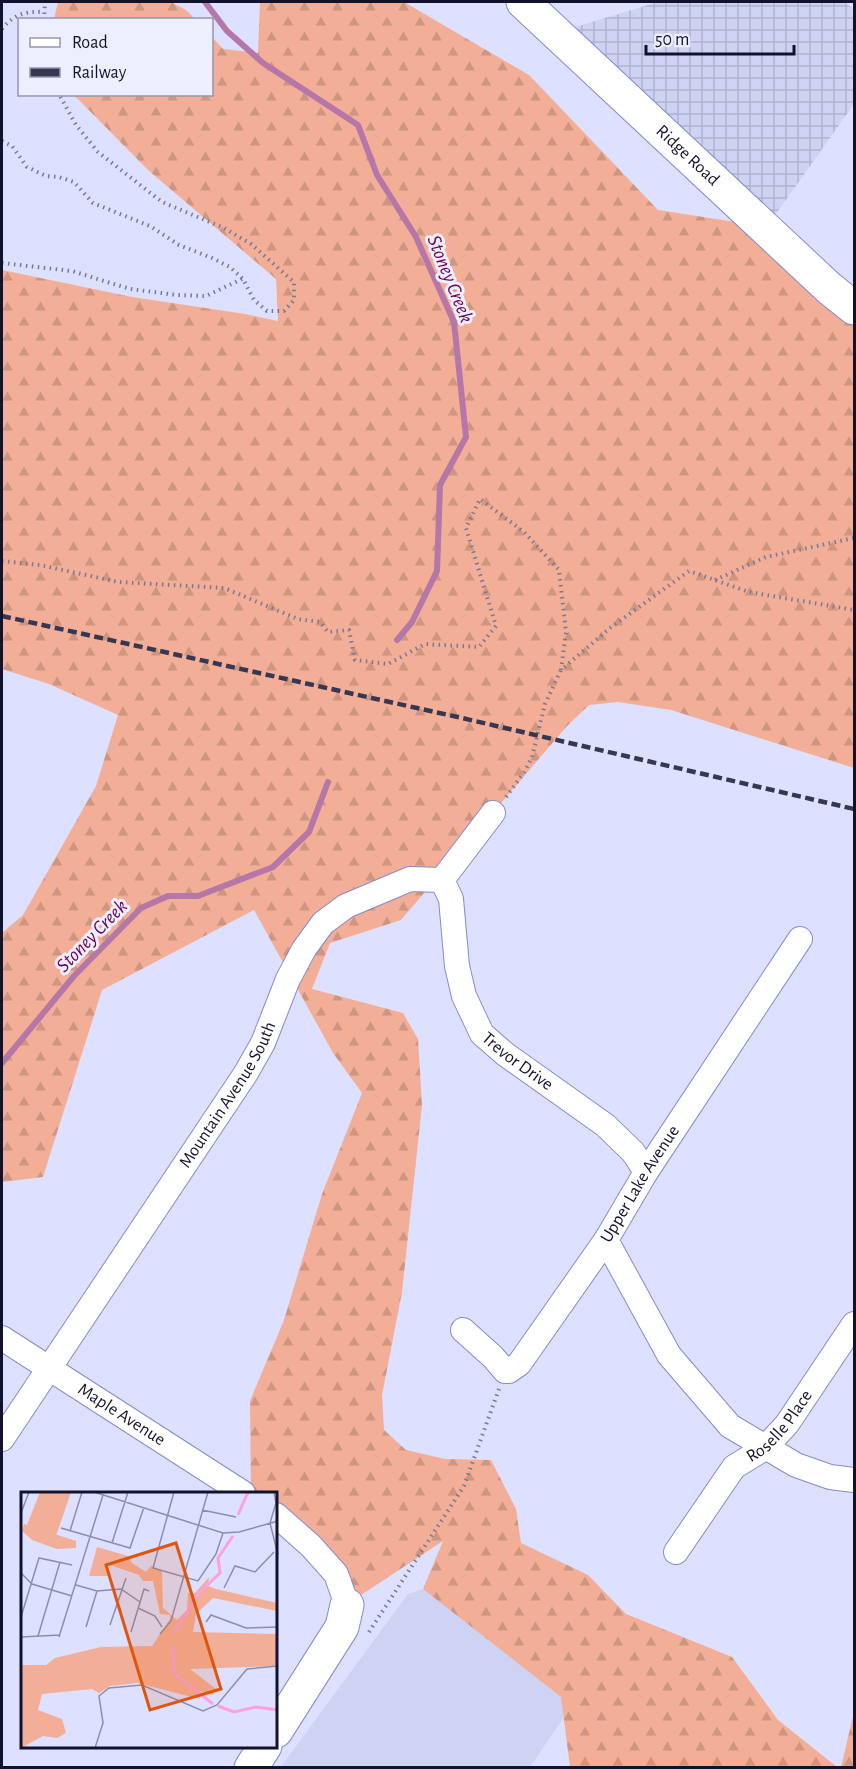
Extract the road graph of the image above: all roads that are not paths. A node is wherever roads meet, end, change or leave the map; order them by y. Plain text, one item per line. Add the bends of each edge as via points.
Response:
1 (523, 2) edge
2 (855, 308) edge
3 (493, 813) road end
4 (442, 880) junction
5 (800, 939) dead end
6 (646, 1172) junction
7 (606, 1240) junction
8 (855, 1324) edge
9 (463, 1330) dead end
10 (2, 1338) edge
11 (48, 1368) junction
12 (2, 1439) edge
13 (765, 1448) junction
14 (855, 1480) edge
15 (241, 1492) edge
16 (278, 1517) edge
17 (676, 1552) dead end
18 (347, 1605) joint
19 (278, 1728) edge
20 (264, 1748) edge
21 (251, 1767) edge

1 - 2 main road, Ridge Road
3 - 4 street
4 - 6 street, Trevor Drive via 451,899 464,996 482,1034 605,1125 633,1152
4 - 11 street, Mountain Avenue South via 410,879 346,906 323,923 288,979 263,1043 246,1074
5 - 6 street, Upper Lake Avenue
6 - 7 street, Upper Lake Avenue
7 - 9 street, Upper Lake Avenue via 519,1364 509,1371
7 - 13 street via 669,1355 730,1426
8 - 13 street, Roselle Place via 788,1424
10 - 11 street, Maple Avenue
11 - 12 street, Mountain Avenue South
11 - 15 street, Maple Avenue
13 - 14 street via 796,1465 830,1477
13 - 17 street, Roselle Place via 734,1467
16 - 18 street via 336,1574
18 - 19 main road via 342,1627
20 - 21 main road

